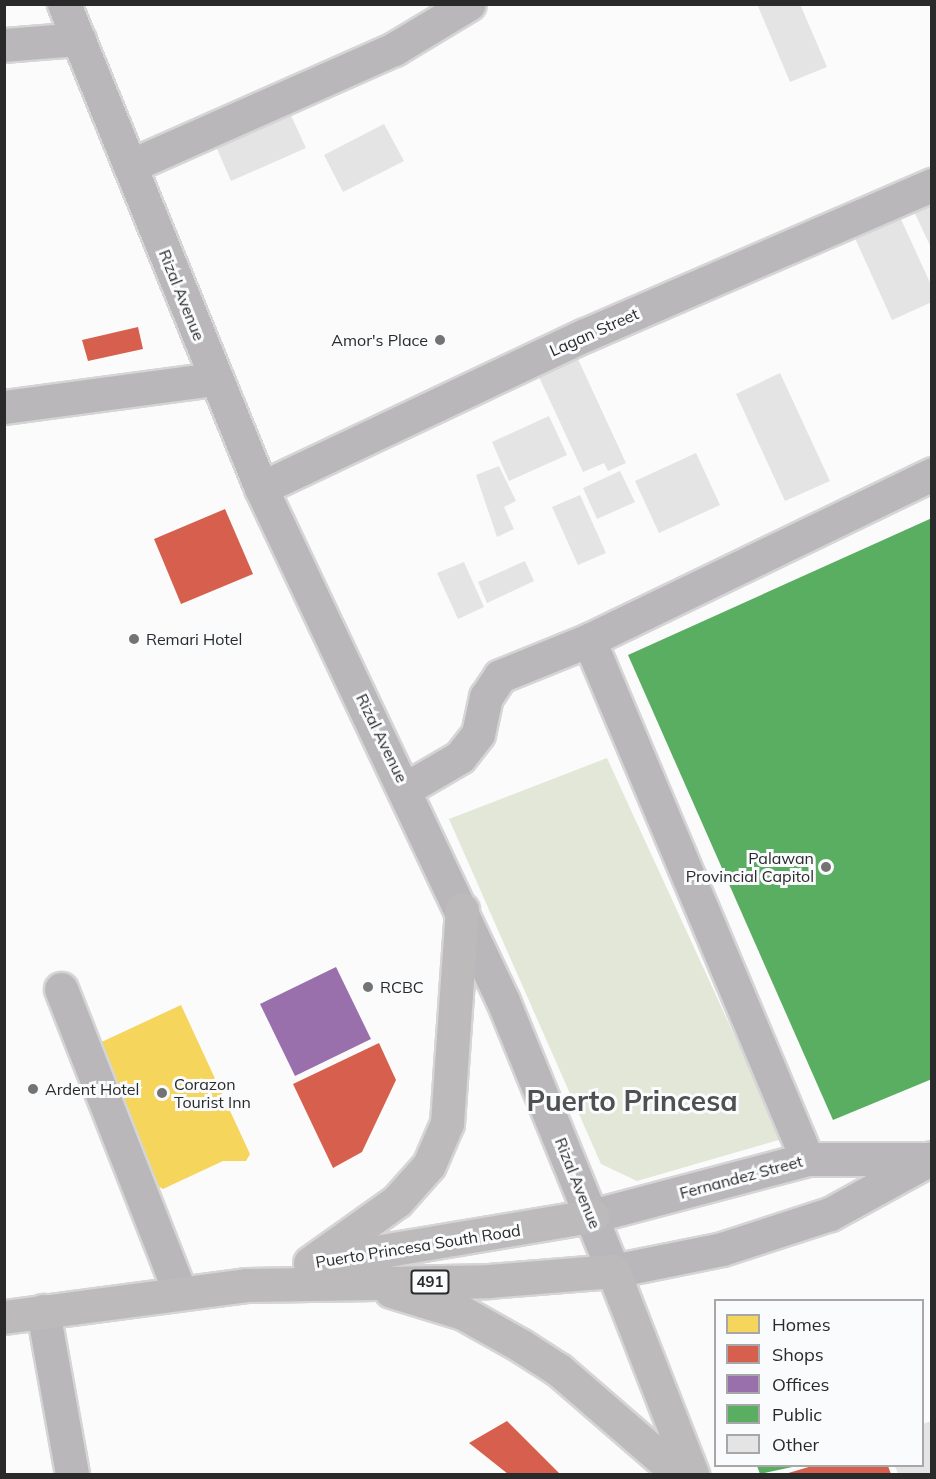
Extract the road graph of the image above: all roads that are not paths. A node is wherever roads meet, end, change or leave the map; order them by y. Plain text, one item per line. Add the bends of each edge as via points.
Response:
1 (64, 4) edge
2 (469, 4) edge
3 (79, 39) junction
4 (4, 45) edge
5 (130, 166) junction
6 (932, 185) edge
7 (215, 379) junction
8 (4, 407) edge
9 (932, 474) edge
10 (261, 488) junction
11 (589, 640) junction
12 (406, 788) junction
13 (462, 910) junction
14 (61, 989) dead end
15 (930, 1159) edge
16 (807, 1160) junction
17 (592, 1216) junction
18 (310, 1263) junction
19 (613, 1271) junction
20 (363, 1282) junction
21 (246, 1285) junction
22 (180, 1293) junction
23 (43, 1311) junction
24 (4, 1317) edge
25 (72, 1474) edge
26 (679, 1474) edge
27 (692, 1474) edge

1 - 3 street, Rizal Avenue
2 - 5 street via 394,49
3 - 4 street
3 - 5 street, Rizal Avenue
5 - 7 street, Rizal Avenue
6 - 10 street, Lagan Street via 585,335
7 - 8 street
7 - 10 street, Rizal Avenue
9 - 11 street
10 - 12 street, Rizal Avenue
11 - 12 street via 500,676 486,697 478,734 460,757
11 - 16 street
12 - 13 street, Rizal Avenue
13 - 17 street, Rizal Avenue
13 - 18 main road via 447,1124 429,1165 397,1201
14 - 22 street
15 - 16 street, Fernandez Street
15 - 19 street, Fernandez Street via 830,1214 722,1249
16 - 17 street, Fernandez Street
17 - 18 main road, Puerto Princesa South Road / 491
17 - 19 street, Rizal Avenue
18 - 21 main road, Puerto Princesa South Road / 491
19 - 20 main road, Puerto Princesa South Road / 491
19 - 27 main road, Rizal Avenue
20 - 21 main road, Puerto Princesa South Road / 491
20 - 26 main road via 463,1313 520,1345 559,1370
21 - 22 main road, Puerto Princesa South Road / 491
22 - 23 main road, Puerto Princesa South Road / 491
23 - 24 main road, Puerto Princesa South Road / 491
23 - 25 street

